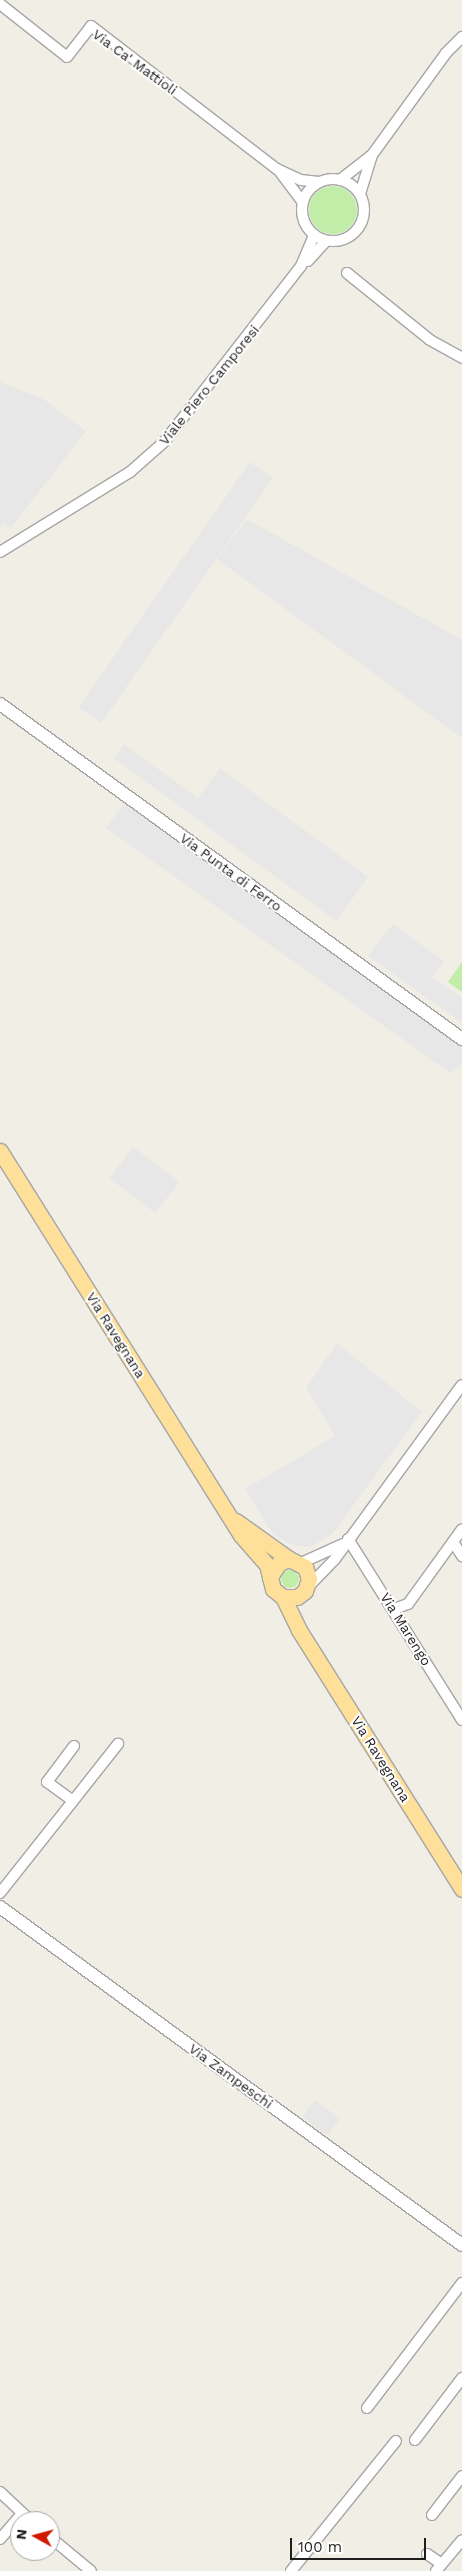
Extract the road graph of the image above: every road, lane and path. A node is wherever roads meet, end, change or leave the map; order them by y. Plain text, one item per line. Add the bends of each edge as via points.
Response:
1 (0, 4) edge
2 (462, 37) edge
3 (372, 155) junction
4 (277, 169) junction
5 (340, 180) junction
6 (319, 182) junction
7 (360, 194) junction
8 (303, 202) junction
9 (314, 235) junction
10 (326, 241) junction
11 (301, 266) junction
12 (347, 273) dead end
13 (462, 358) edge
14 (0, 552) edge
15 (0, 704) edge
16 (462, 1039) edge
17 (0, 1151) edge
18 (462, 1385) edge
19 (233, 1518) junction
20 (462, 1529) edge
21 (346, 1541) junction
22 (453, 1542) junction
23 (462, 1556) edge
24 (295, 1561) junction
25 (270, 1578) junction
26 (304, 1591) junction
27 (283, 1597) junction
28 (394, 1609) junction
29 (299, 1630) junction
30 (462, 1720) edge
31 (118, 1744) dead end
32 (74, 1746) dead end
33 (73, 1801) junction
34 (462, 1889) edge
35 (0, 1893) edge
36 (0, 1906) edge
37 (462, 2245) edge
38 (462, 2284) edge
39 (462, 2378) edge
40 (367, 2408) dead end
41 (416, 2440) dead end
42 (396, 2441) dead end
43 (462, 2476) edge
44 (0, 2492) edge
45 (19, 2511) edge
46 (432, 2515) dead end
47 (10, 2527) edge
48 (0, 2538) edge
49 (462, 2540) edge
50 (60, 2545) edge
51 (427, 2554) dead end
52 (439, 2568) edge
53 (91, 2571) edge
54 (291, 2571) edge

1 - 4 street, Via Ca' Mattioli via 67,57 91,26
2 - 3 street
3 - 5 street
3 - 7 street
4 - 6 street, Via Ca' Mattioli via 301,180
4 - 8 street, Via Ca' Mattioli
5 - 6 street
5 - 7 street
6 - 8 street via 309,190
7 - 10 street via 364,208 358,229 348,238
8 - 9 street via 304,221
9 - 10 street
9 - 11 street, Viale Piero Camporesi
10 - 11 street, Viale Piero Camporesi
11 - 14 street, Viale Piero Camporesi via 164,442 130,472
12 - 13 street via 430,340
15 - 16 street, Via Punta di Ferro
17 - 19 main road, Via Ravegnana
18 - 21 street
19 - 24 main road, Via Ravegnana
19 - 25 main road, Via Ravegnana via 241,1535 267,1565
20 - 22 street
21 - 24 street
21 - 26 street via 322,1574
21 - 28 street, Via Marengo
22 - 23 street
22 - 28 street via 408,1604
24 - 25 main road via 278,1563
24 - 26 main road via 308,1573
25 - 27 main road via 273,1589
26 - 27 main road via 292,1598
26 - 29 main road
27 - 29 main road, Via Ravegnana
28 - 30 street, Via Marengo
29 - 34 main road, Via Ravegnana
31 - 33 street
32 - 33 street via 47,1782
33 - 35 street
36 - 37 street, Via Zampeschi
38 - 40 street
39 - 41 street
42 - 54 street
43 - 46 street
44 - 45 street
47 - 48 street
49 - 52 street
50 - 53 street
51 - 52 street

